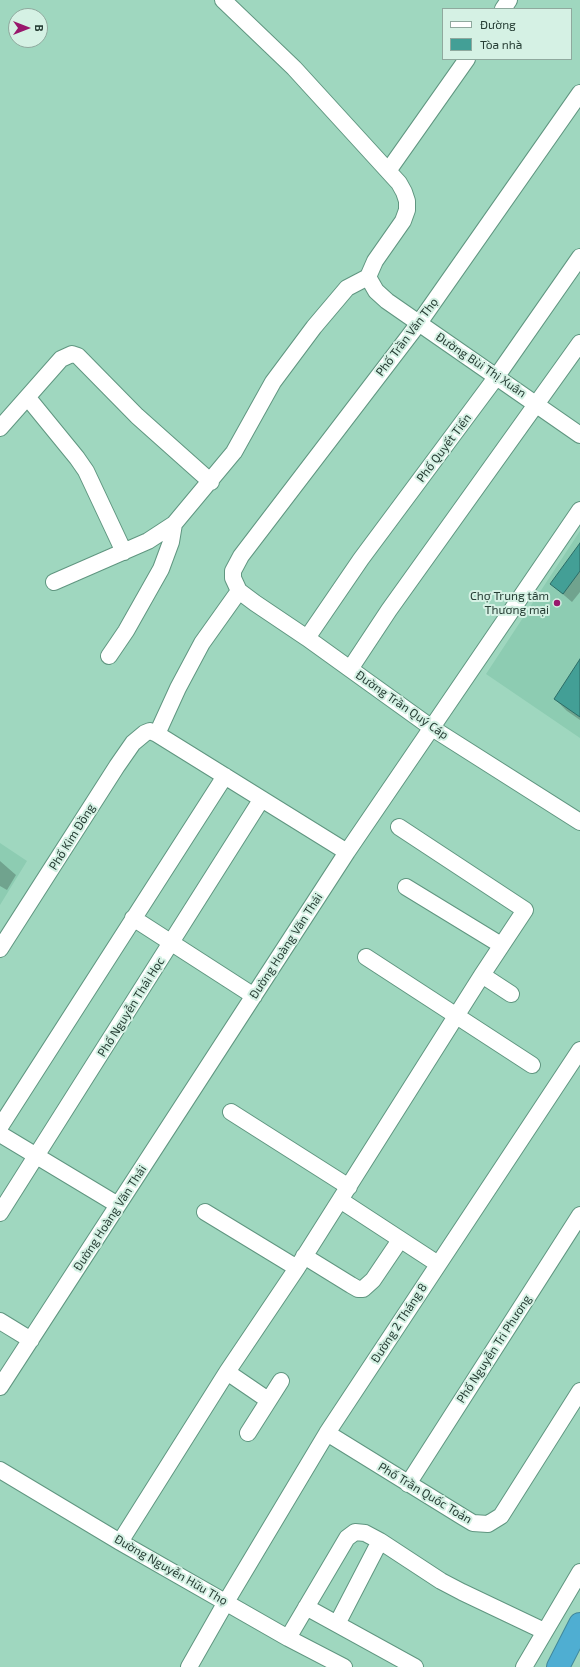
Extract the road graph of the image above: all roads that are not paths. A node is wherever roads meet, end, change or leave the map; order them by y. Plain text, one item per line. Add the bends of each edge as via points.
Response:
1 (223, 0) edge
2 (466, 60) edge
3 (580, 93) edge
4 (575, 110) edge
5 (388, 171) junction
6 (580, 258) edge
7 (368, 277) junction
8 (419, 323) junction
9 (580, 343) edge
10 (497, 376) junction
11 (28, 398) junction
12 (537, 403) junction
13 (0, 428) edge
14 (580, 435) edge
15 (211, 482) junction
16 (580, 510) edge
17 (174, 524) junction
18 (124, 552) junction
19 (54, 582) dead end
20 (236, 585) junction
21 (307, 638) junction
22 (109, 656) dead end
23 (350, 669) junction
24 (432, 728) junction
25 (154, 732) junction
26 (225, 776) junction
27 (261, 800) junction
28 (580, 822) edge
29 (399, 827) dead end
30 (347, 852) junction
31 (406, 888) dead end
32 (133, 918) junction
33 (171, 944) junction
34 (501, 945) junction
35 (0, 949) edge
36 (366, 957) dead end
37 (482, 975) junction
38 (511, 994) dead end
39 (254, 996) junction
40 (457, 1015) junction
41 (580, 1050) edge
42 (532, 1065) dead end
43 (231, 1112) dead end
44 (0, 1127) edge
45 (0, 1134) edge
46 (37, 1156) junction
47 (349, 1187) junction
48 (340, 1200) junction
49 (118, 1205) junction
50 (205, 1212) dead end
51 (0, 1213) edge
52 (580, 1215) edge
53 (400, 1240) junction
54 (301, 1262) junction
55 (438, 1264) junction
56 (0, 1321) edge
57 (31, 1340) junction
58 (227, 1372) junction
59 (281, 1381) dead end
60 (0, 1387) edge
61 (580, 1391) edge
62 (268, 1400) junction
63 (248, 1433) dead end
64 (327, 1433) junction
65 (0, 1470) edge
66 (408, 1484) junction
67 (380, 1541) junction
68 (120, 1542) junction
69 (580, 1572) edge
70 (226, 1602) junction
71 (306, 1607) junction
72 (337, 1624) junction
73 (580, 1624) edge
74 (544, 1631) junction
75 (288, 1638) junction
76 (189, 1667) edge
77 (344, 1667) edge
78 (415, 1667) edge
79 (524, 1667) edge
80 (558, 1667) edge

1 - 5 street via 294,68
2 - 5 street
3 - 4 street, Phố Trần Văn Thọ
4 - 8 street, Phố Trần Văn Thọ
5 - 7 street via 404,192 407,210 403,221 375,261
6 - 10 street, Phố Quyết Tiến
7 - 8 street, Đường Bùi Thị Xuân via 376,291
7 - 15 street via 340,295 286,363 259,404 234,452
8 - 10 street, Đường Bùi Thị Xuân
8 - 20 street, Phố Trần Văn Thọ via 241,556 233,570
9 - 12 street
10 - 12 street, Đường Bùi Thị Xuân
10 - 21 street, Phố Quyết Tiến via 361,559
11 - 13 street
11 - 15 street via 61,359 72,354 78,356 137,416
11 - 18 street via 78,458
12 - 14 street, Đường Bùi Thị Xuân
12 - 23 street via 388,610
15 - 17 street
16 - 24 street, Đường Hoàng Văn Thái
17 - 18 street via 148,541
17 - 22 street via 171,542 161,569
18 - 19 street
20 - 21 street, Đường Trần Quý Cáp
20 - 25 street, Phố Trần Văn Thọ
21 - 23 street, Đường Trần Quý Cáp
23 - 24 street, Đường Trần Quý Cáp
24 - 28 street, Đường Trần Quý Cáp
24 - 30 street, Đường Hoàng Văn Thái
25 - 26 street
25 - 35 street, Phố Kim Đồng via 145,733 133,743
26 - 27 street
26 - 32 street
27 - 30 street
27 - 33 street, Phố Nguyễn Thái Học
29 - 34 street via 525,910
30 - 39 street, Đường Hoàng Văn Thái
31 - 34 street
32 - 33 street
32 - 44 street
33 - 39 street
33 - 46 street, Phố Nguyễn Thái Học
34 - 37 street
36 - 40 street
37 - 38 street
37 - 40 street
39 - 49 street, Đường Hoàng Văn Thái
40 - 42 street
40 - 47 street
41 - 55 street, Đường 2 Tháng 8
43 - 47 street
45 - 46 street
46 - 49 street
46 - 51 street, Phố Nguyễn Thái Học
47 - 48 street
48 - 53 street
48 - 54 street
49 - 57 street, Đường Hoàng Văn Thái
50 - 54 street
52 - 66 street, Phố Nguyễn Tri Phương
53 - 54 street via 373,1280 363,1289 351,1286
53 - 55 street
54 - 58 street
55 - 64 street, Đường 2 Tháng 8
56 - 57 street
57 - 60 street, Đường Hoàng Văn Thái
58 - 62 street
58 - 68 street
59 - 62 street
61 - 66 street, Phố Trần Quốc Toản via 501,1516 494,1521 488,1524 473,1523
62 - 63 street
64 - 66 street, Phố Trần Quốc Toản
64 - 70 street, Đường 2 Tháng 8
65 - 68 street, Đường Nguyễn Hữu Thọ
67 - 71 street via 360,1532 351,1534
67 - 72 street
67 - 74 street via 441,1581
68 - 70 street, Đường Nguyễn Hữu Thọ
69 - 74 street
70 - 75 street, Đường Nguyễn Hữu Thọ
70 - 76 street, Đường 2 Tháng 8
71 - 72 street
71 - 75 street
72 - 78 street
73 - 80 highway
74 - 79 street
75 - 77 street, Đường Nguyễn Hữu Thọ

